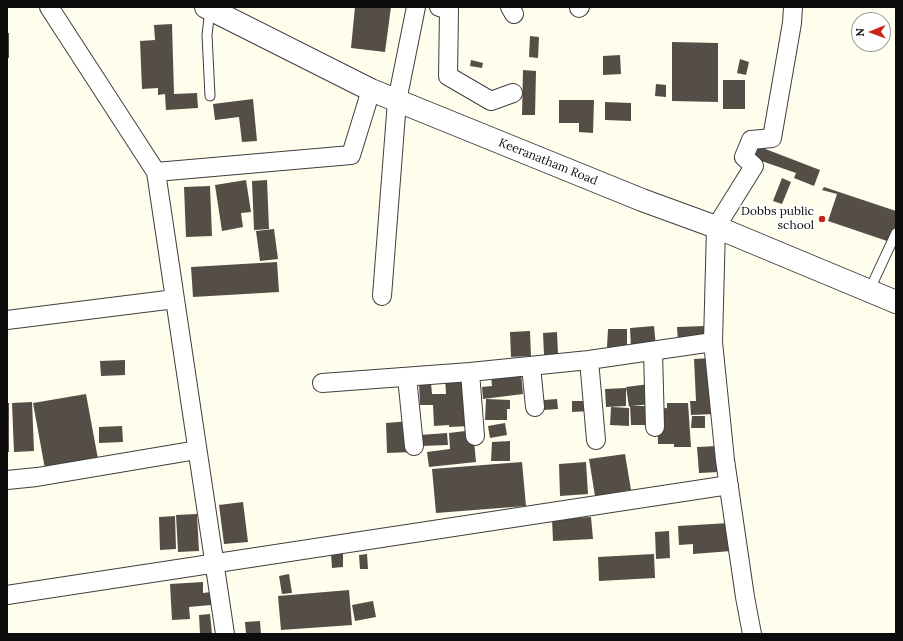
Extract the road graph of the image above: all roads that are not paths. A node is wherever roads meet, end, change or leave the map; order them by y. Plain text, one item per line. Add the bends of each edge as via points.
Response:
1 (49, 7) edge
2 (416, 7) edge
3 (793, 7) edge
4 (208, 8) edge
5 (448, 8) edge
6 (371, 90) junction
7 (513, 93) dead end
8 (210, 96) dead end
9 (398, 101) junction
10 (156, 172) junction
11 (716, 227) junction
12 (896, 233) edge
13 (869, 291) junction
14 (382, 296) dead end
15 (175, 299) junction
16 (896, 302) edge
17 (7, 320) edge
18 (713, 342) junction
19 (653, 351) junction
20 (589, 360) junction
21 (531, 366) junction
22 (470, 372) junction
23 (407, 377) junction
24 (322, 383) dead end
25 (535, 407) dead end
26 (655, 427) dead end
27 (475, 436) dead end
28 (596, 440) dead end
29 (414, 446) dead end
30 (197, 450) junction
31 (7, 480) edge
32 (729, 485) junction
33 (214, 563) junction
34 (7, 595) edge
35 (225, 634) edge
36 (752, 634) edge

1 - 10 street
2 - 9 street
3 - 11 street via 772,138 751,140 744,157 754,166
4 - 6 street, Keeranatham Road
4 - 8 lane
5 - 7 street via 448,76 491,101
6 - 9 street, Keeranatham Road
6 - 10 street via 351,155
9 - 11 street, Keeranatham Road via 642,200
9 - 14 street
10 - 15 street
11 - 13 street, Keeranatham Road
11 - 18 street
12 - 13 lane
13 - 16 street, Keeranatham Road
15 - 17 street
15 - 30 street
18 - 19 street
18 - 32 street
19 - 20 street
19 - 26 street
20 - 21 street
20 - 28 street
21 - 22 street
21 - 25 street
22 - 23 street
22 - 27 street
23 - 24 street
23 - 29 street
30 - 31 street
30 - 33 street
32 - 33 street
32 - 36 street
33 - 34 street
33 - 35 street

